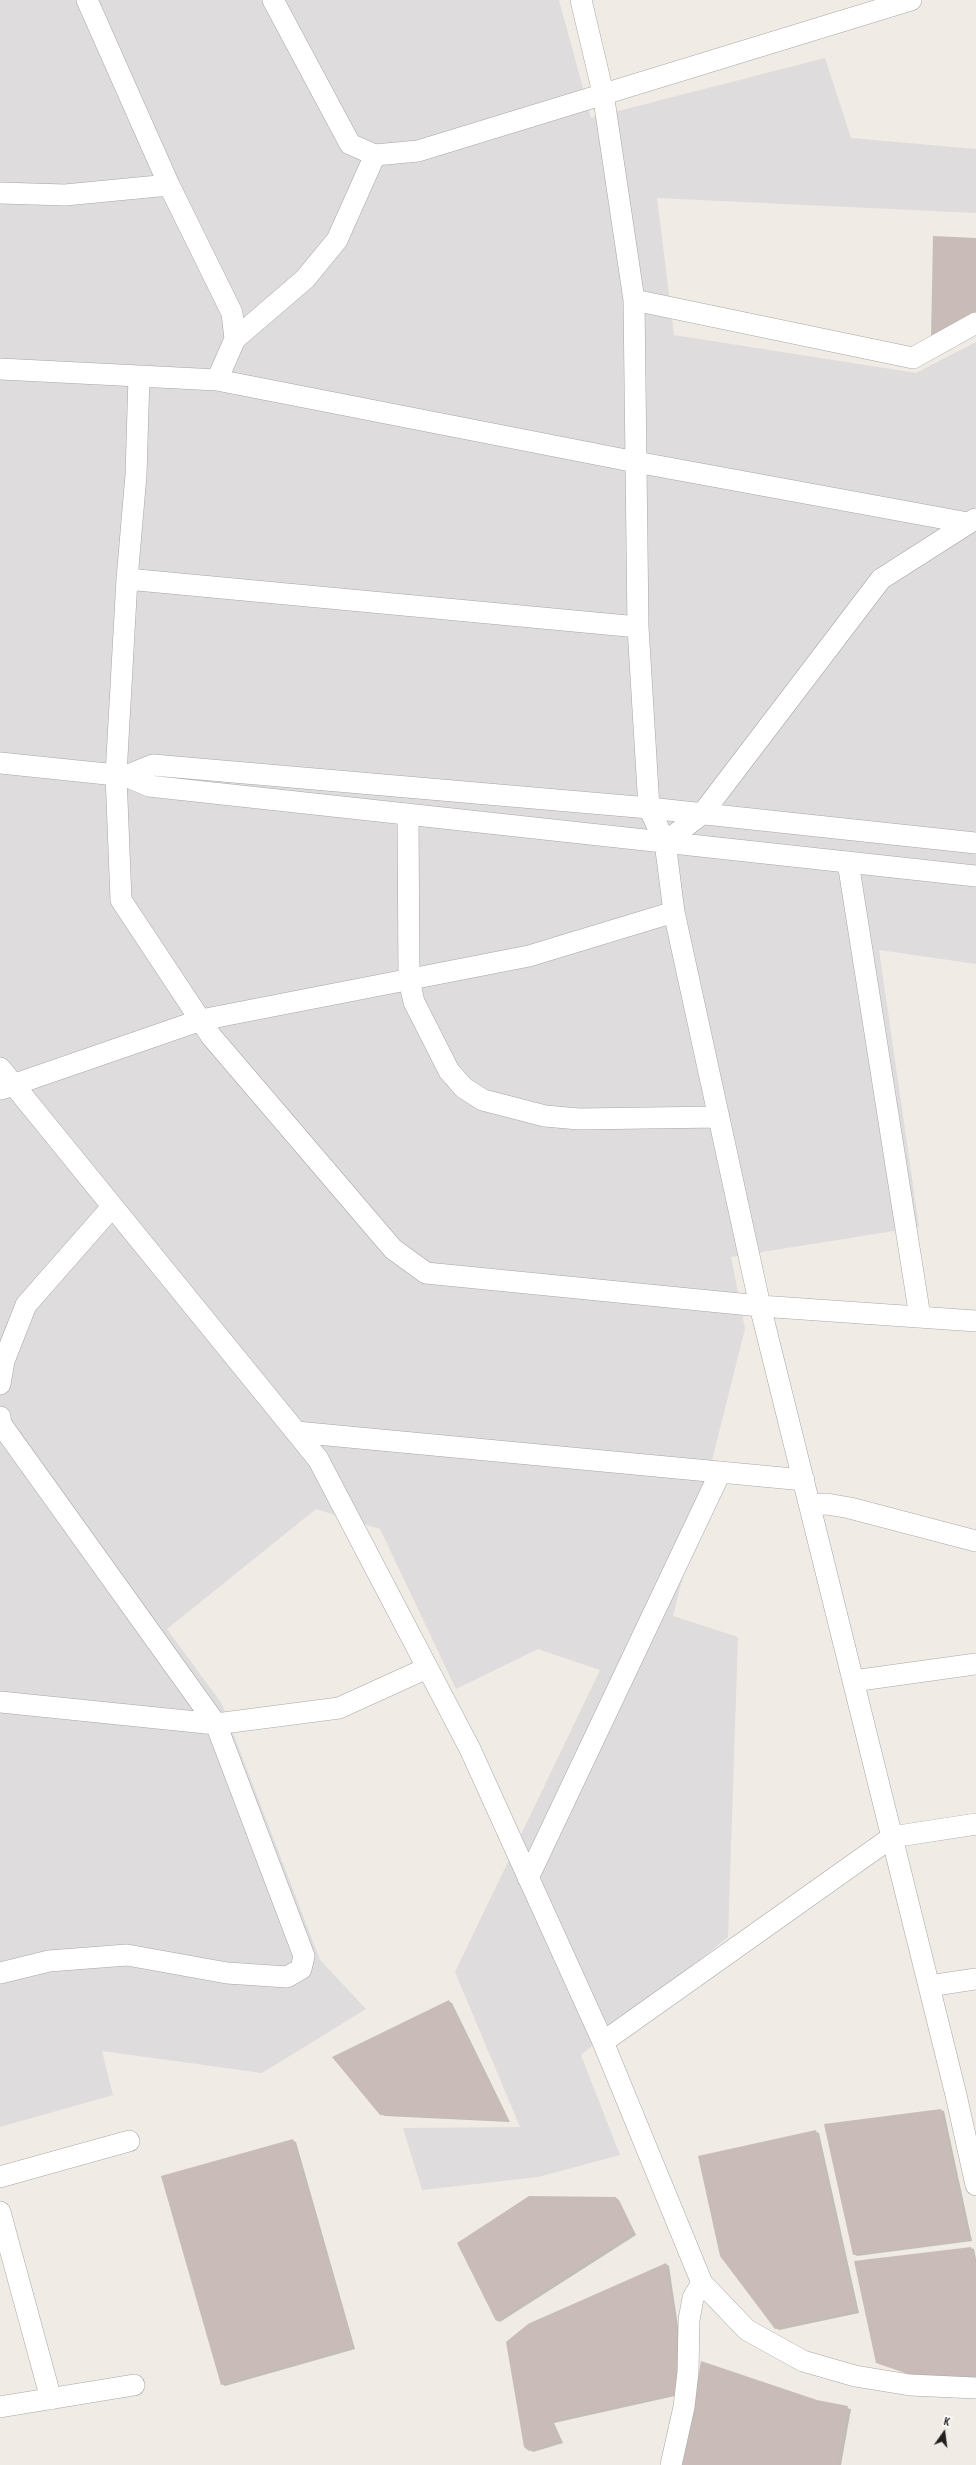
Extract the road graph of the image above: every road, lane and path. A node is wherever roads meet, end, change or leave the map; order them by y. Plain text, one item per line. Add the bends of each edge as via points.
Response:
1 (86, 0) edge
2 (273, 0) edge
3 (581, 0) edge
4 (911, 0) edge
5 (603, 93) junction
6 (375, 155) junction
7 (169, 185) junction
8 (0, 193) edge
9 (634, 300) junction
10 (976, 323) edge
11 (235, 339) junction
12 (0, 369) edge
13 (139, 376) junction
14 (217, 380) junction
15 (636, 462) junction
16 (972, 520) edge
17 (127, 579) junction
18 (638, 627) junction
19 (0, 763) edge
20 (121, 776) junction
21 (649, 808) junction
22 (408, 814) junction
23 (702, 814) junction
24 (665, 842) junction
25 (976, 843) edge
26 (848, 862) junction
27 (976, 876) edge
28 (674, 912) junction
29 (409, 980) junction
30 (201, 1020) junction
31 (4, 1080) edge
32 (719, 1116) junction
33 (112, 1207) junction
34 (760, 1306) junction
35 (920, 1317) junction
36 (976, 1321) edge
37 (0, 1384) edge
38 (0, 1423) edge
39 (296, 1432) junction
40 (720, 1473) junction
41 (804, 1480) junction
42 (810, 1505) junction
43 (976, 1541) edge
44 (976, 1664) edge
45 (428, 1668) junction
46 (853, 1681) junction
47 (0, 1702) edge
48 (216, 1724) junction
49 (976, 1824) edge
50 (892, 1837) junction
51 (528, 1878) junction
52 (0, 1973) edge
53 (976, 1979) edge
54 (930, 1986) junction
55 (603, 2042) junction
56 (970, 2130) edge
57 (129, 2141) dead end
58 (0, 2177) edge
59 (976, 2185) edge
60 (0, 2212) edge
61 (702, 2283) junction
62 (134, 2385) dead end
63 (976, 2388) edge
64 (51, 2399) junction
65 (0, 2407) edge
66 (671, 2465) edge

1 - 7 street
2 - 6 street via 350,144
3 - 5 street
4 - 5 street
5 - 6 street via 418,151
5 - 9 street
6 - 11 street via 337,240 305,279
7 - 8 street via 65,196
7 - 11 street via 232,313
9 - 10 street via 913,358
9 - 15 street
11 - 14 street
12 - 13 street
13 - 14 street
13 - 17 street via 136,475
14 - 15 street
15 - 16 street
15 - 18 street
16 - 23 street via 881,579
17 - 18 street
17 - 20 street
18 - 21 street
19 - 20 street
20 - 21 street via 153,765
20 - 22 street via 149,786
20 - 30 street via 121,900
21 - 23 street
21 - 24 street
22 - 24 street
22 - 29 street
23 - 24 street
23 - 25 street
24 - 26 street
24 - 28 street
26 - 27 street
26 - 35 street
28 - 29 street via 529,956
28 - 32 street
29 - 30 street
29 - 32 street via 414,1002 449,1071 464,1088 483,1100 545,1116 579,1119
30 - 31 street
30 - 34 street via 211,1036 393,1249 426,1273
31 - 33 street
32 - 34 street
33 - 37 street via 26,1305 4,1361
33 - 39 street
34 - 35 street
34 - 41 street
35 - 36 street
38 - 48 street
39 - 40 street
39 - 45 street via 318,1459
40 - 41 street
40 - 51 street
41 - 42 street
42 - 43 street via 827,1504 850,1508
42 - 46 street
44 - 46 street
45 - 48 street via 339,1708
45 - 51 street via 470,1749
46 - 50 street
47 - 48 street
48 - 52 street via 304,1956 301,1969 287,1977 227,1974 127,1955 49,1960
49 - 50 street
50 - 54 street
50 - 55 street
51 - 55 street
53 - 54 street
54 - 56 street
55 - 61 street
56 - 59 street
57 - 58 street
60 - 64 street
61 - 63 street via 747,2330 803,2361 855,2376 910,2385
61 - 66 street via 693,2298 689,2320 684,2407
62 - 64 street
64 - 65 street

